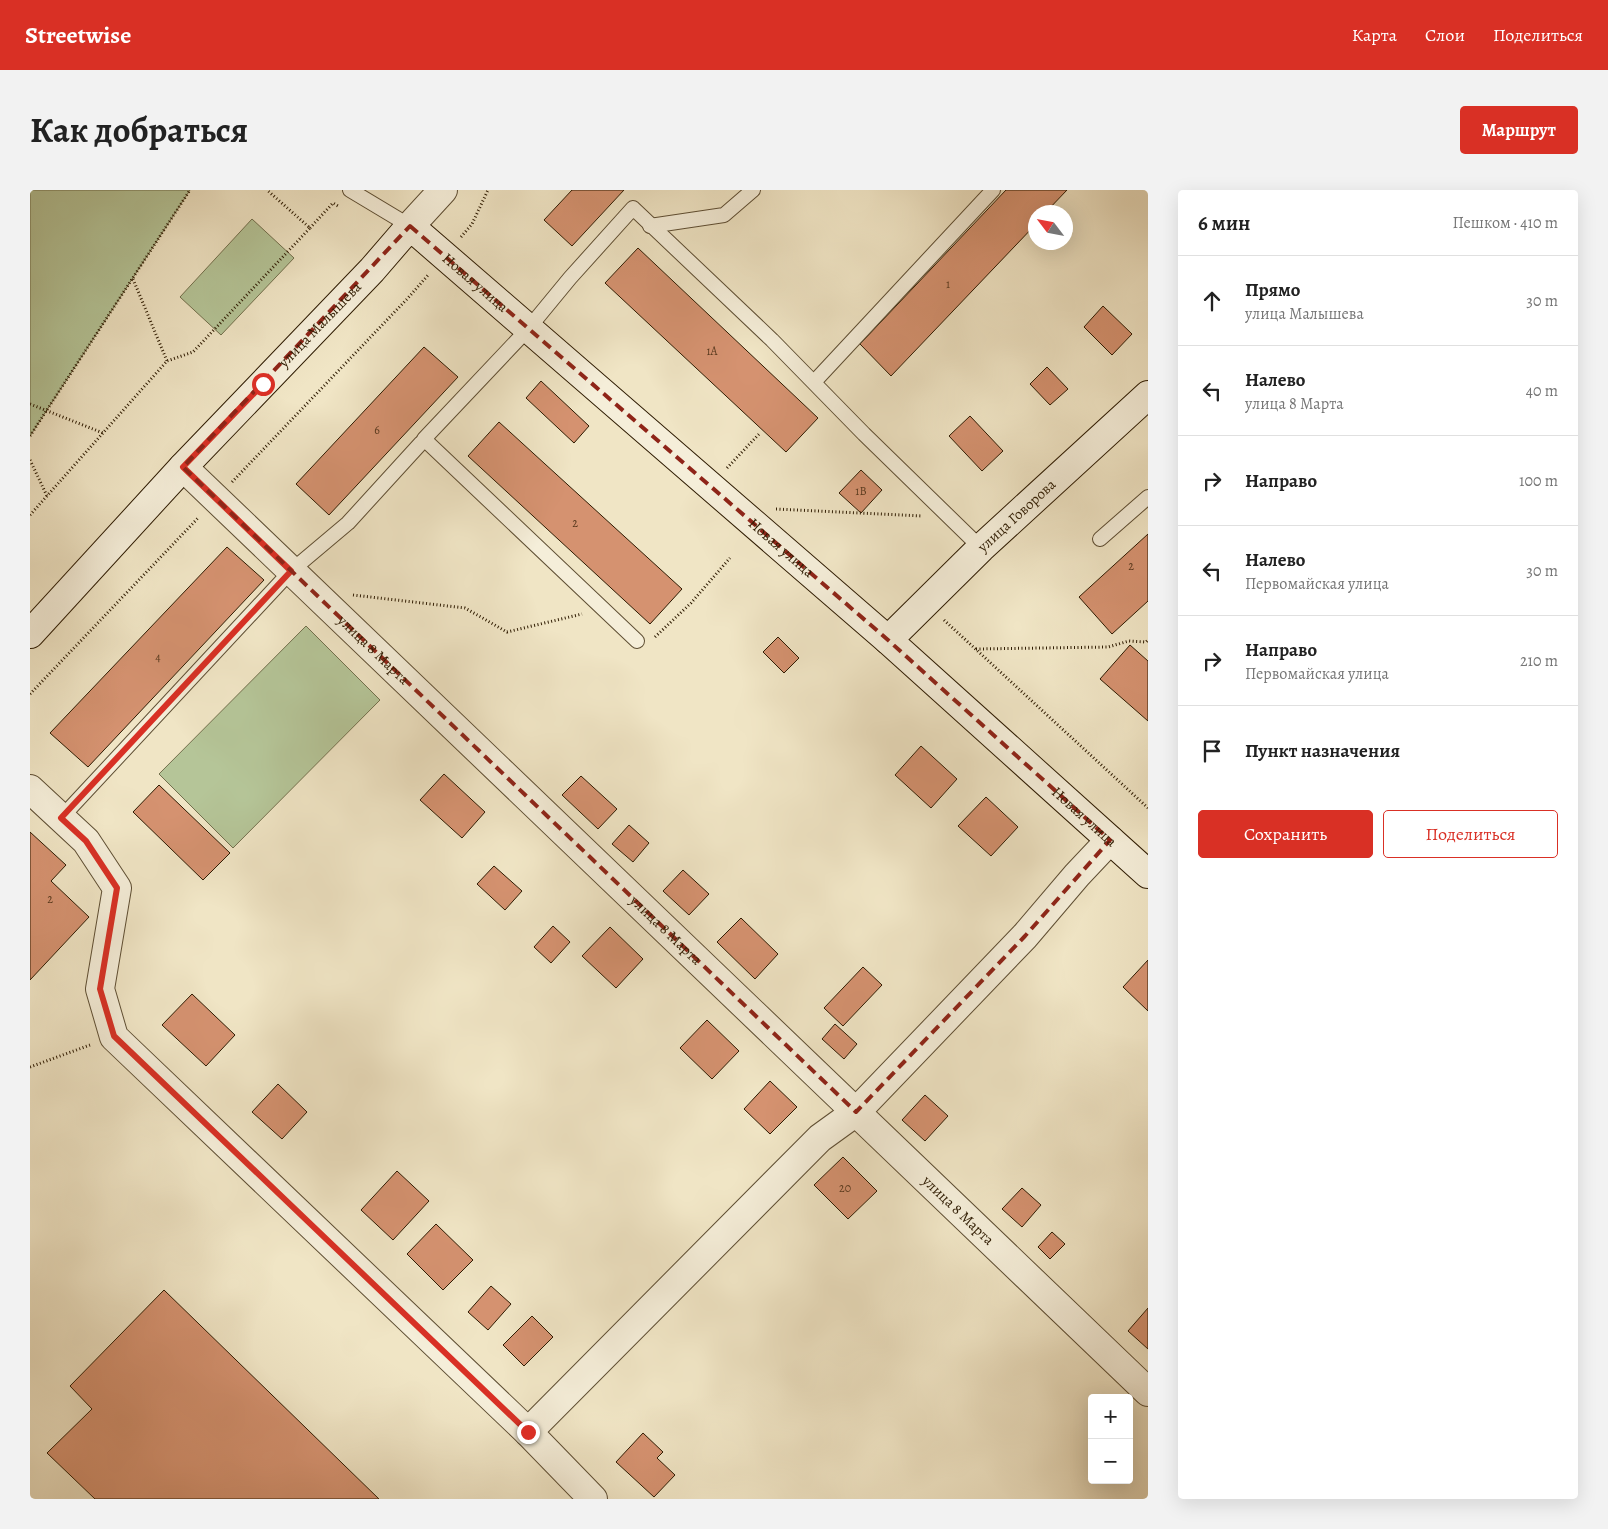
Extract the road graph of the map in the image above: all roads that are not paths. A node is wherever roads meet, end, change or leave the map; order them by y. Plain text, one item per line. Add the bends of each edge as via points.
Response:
1 (350, 190) edge
2 (443, 190) edge
3 (753, 190) edge
4 (993, 190) edge
5 (410, 226) junction
6 (650, 226) junction
7 (528, 329) junction
8 (815, 381) junction
9 (1148, 395) edge
10 (421, 443) dead end
11 (183, 467) junction
12 (1148, 497) edge
13 (1100, 539) dead end
14 (982, 548) junction
15 (291, 571) junction
16 (30, 634) edge
17 (888, 640) junction
18 (638, 641) road end
19 (30, 790) edge
20 (61, 818) junction
21 (1110, 840) junction
22 (1148, 874) edge
23 (856, 1112) junction
24 (1148, 1392) edge
25 (528, 1432) junction
26 (593, 1499) edge

1 - 5 lane
2 - 5 street, улица Малышева
3 - 6 lane via 724,215
4 - 8 lane
5 - 7 street, Новая улица
5 - 11 street, улица Малышева via 372,270
6 - 7 lane via 633,208
6 - 8 lane
7 - 17 street, Новая улица
7 - 18 lane via 424,439
8 - 14 lane via 864,434
9 - 14 street, улица Говорова
10 - 15 lane via 348,523
11 - 15 street, улица 8 Марта
11 - 16 street, улица Малышева
12 - 13 lane
14 - 17 street, улица Говорова
15 - 20 lane
15 - 23 street, улица 8 Марта
17 - 21 street, Новая улица
19 - 20 street
20 - 25 street via 86,841 117,888 100,989 114,1036
21 - 22 street, Новая улица
21 - 23 street via 1025,936
23 - 24 street, улица 8 Марта
23 - 25 street via 820,1138
25 - 26 street

